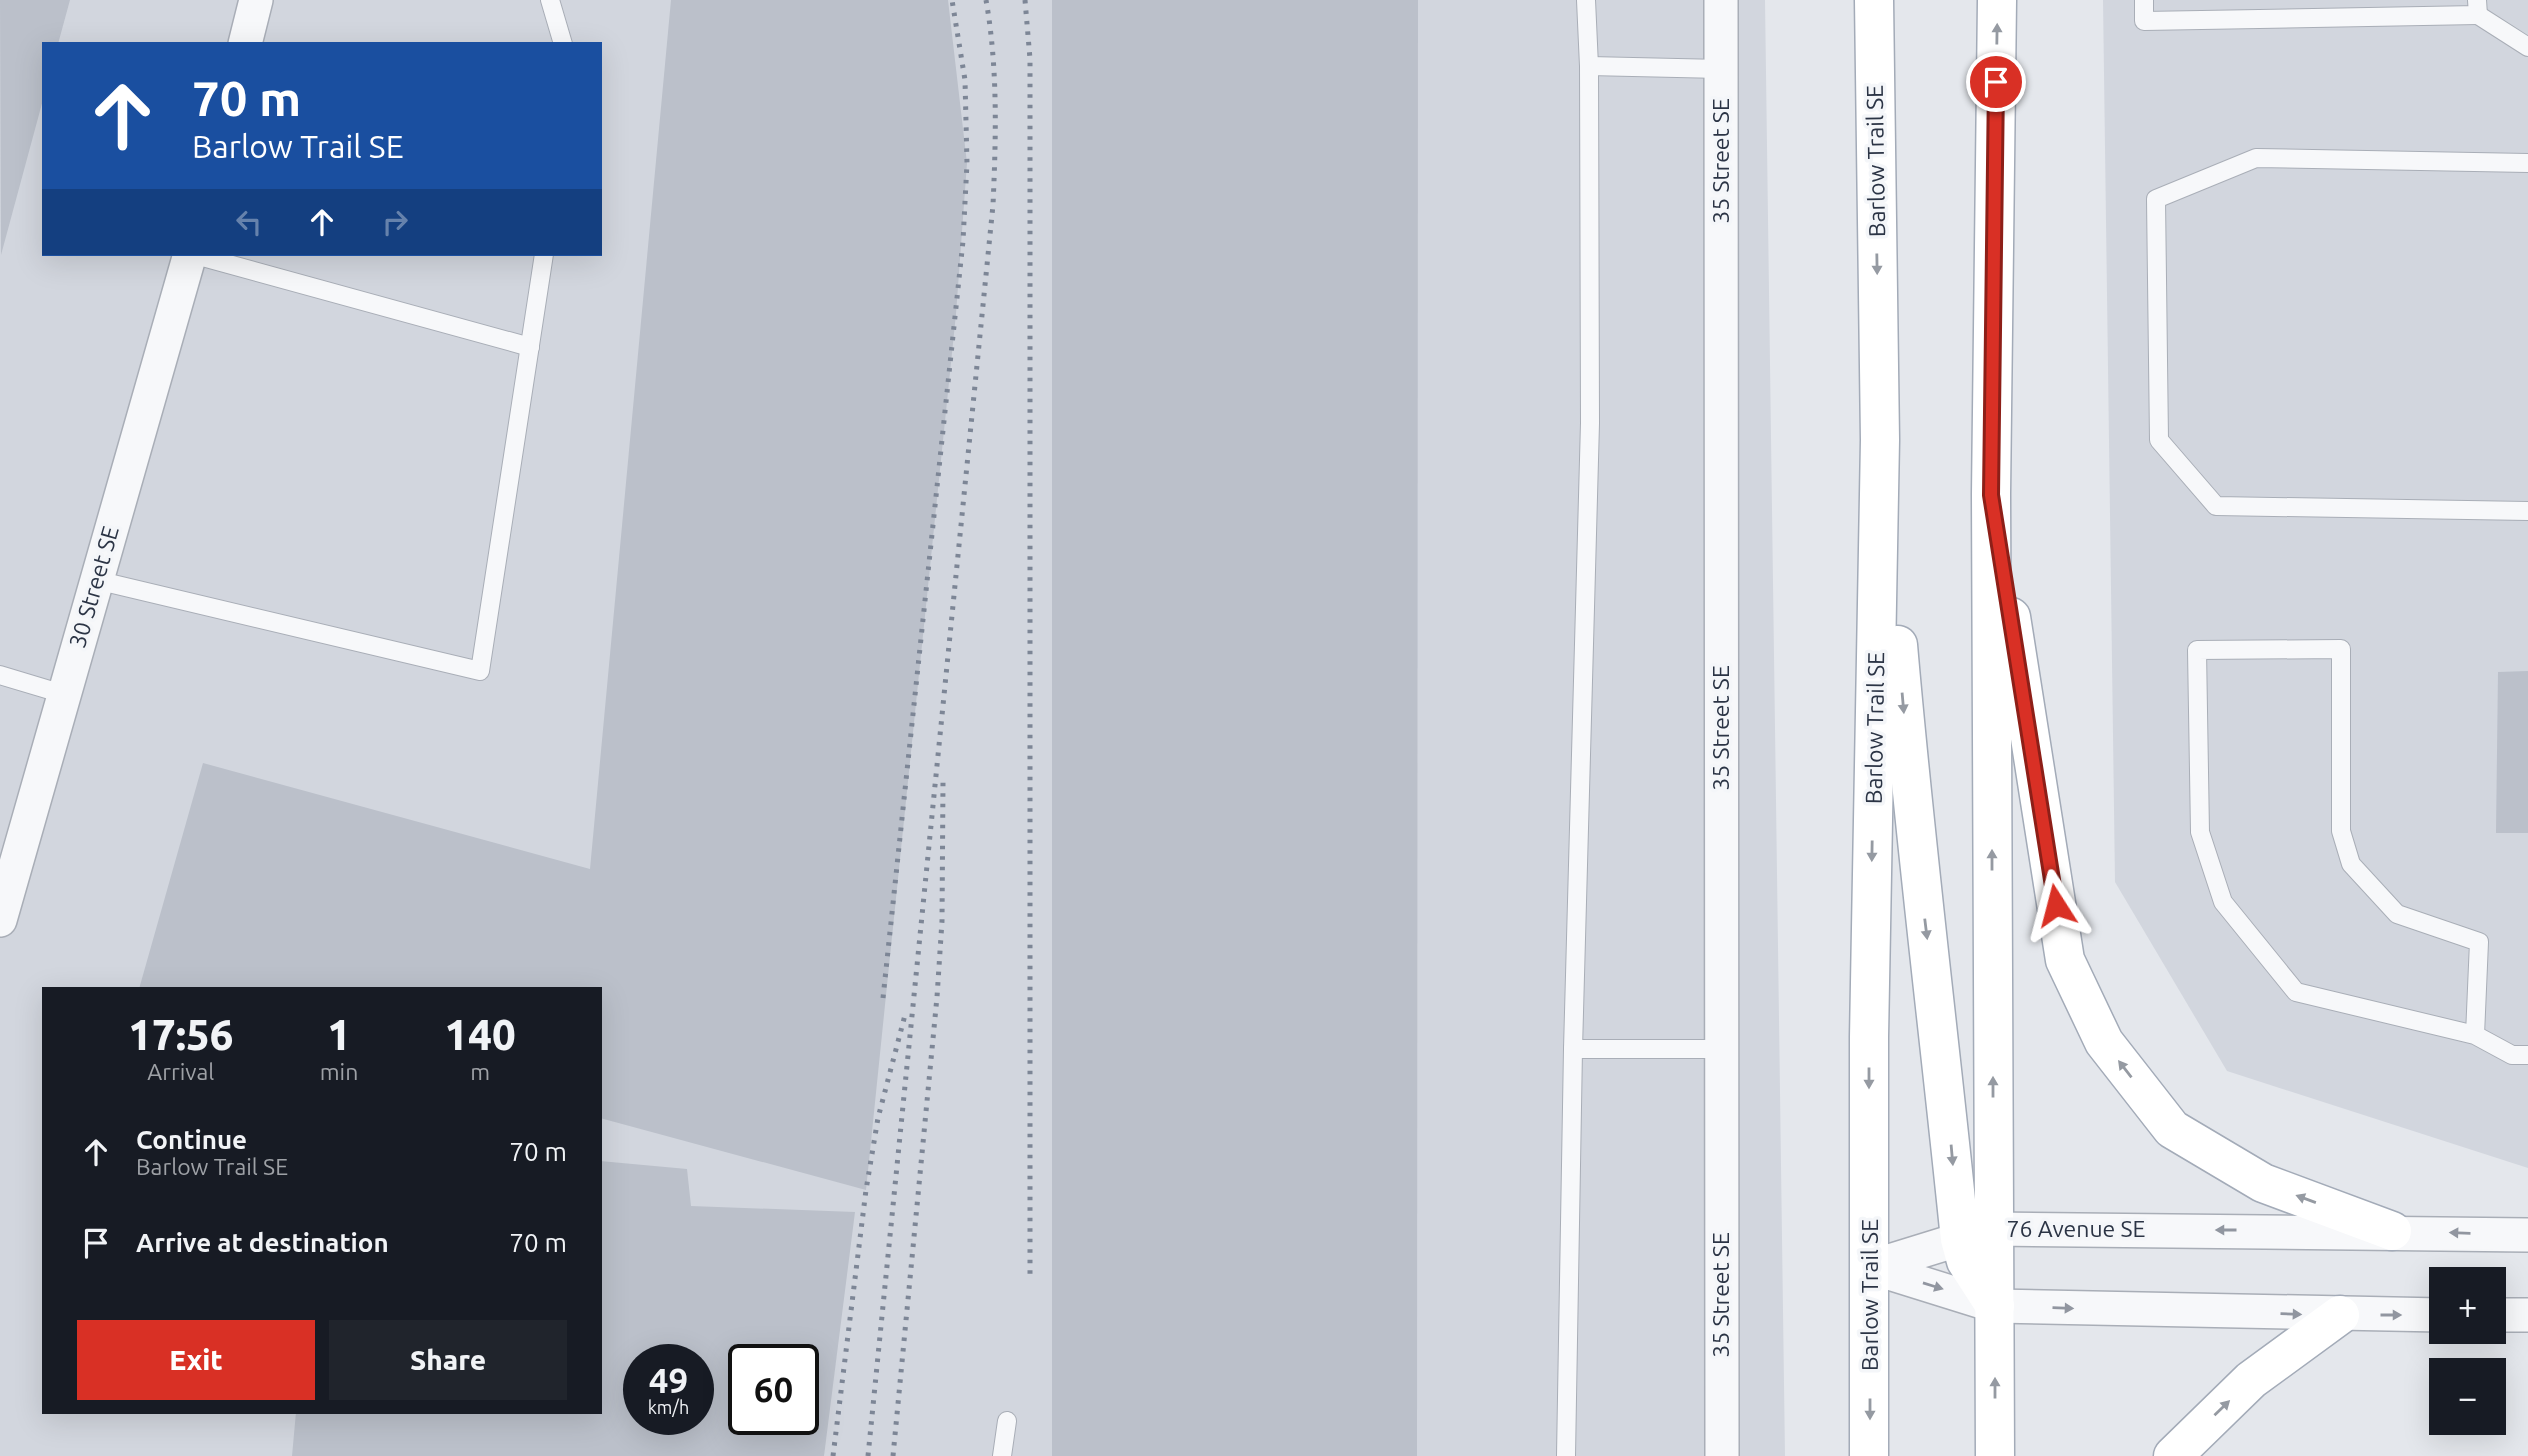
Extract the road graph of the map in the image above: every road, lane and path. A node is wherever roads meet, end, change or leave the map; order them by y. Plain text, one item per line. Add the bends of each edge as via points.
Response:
1 (256, 0) edge
2 (550, 0) edge
3 (1586, 0) edge
4 (1721, 0) edge
5 (1874, 0) edge
6 (1997, 0) edge
7 (2144, 0) edge
8 (2477, 8) edge
9 (246, 42) edge
10 (562, 42) edge
11 (2528, 47) edge
12 (1589, 66) junction
13 (1721, 69) junction
14 (2528, 163) edge
15 (190, 256) edge
16 (198, 256) edge
17 (544, 256) edge
18 (530, 347) junction
19 (1880, 440) junction
20 (1991, 495) junction
21 (2528, 511) edge
22 (96, 580) junction
23 (0, 676) edge
24 (63, 694) junction
25 (0, 920) edge
26 (2474, 1035) junction
27 (1573, 1049) junction
28 (1721, 1049) junction
29 (2528, 1055) edge
30 (2392, 1231) junction
31 (1977, 1234) junction
32 (2528, 1235) edge
33 (1870, 1267) junction
34 (1995, 1306) junction
35 (2340, 1315) junction
36 (2429, 1315) edge
37 (2506, 1315) edge
38 (2528, 1315) edge
39 (1007, 1420) dead end
40 (1002, 1456) edge
41 (1566, 1456) edge
42 (1722, 1456) edge
43 (1869, 1456) edge
44 (1995, 1456) edge
45 (2173, 1456) edge

1 - 9 street
2 - 10 lane
3 - 12 lane
4 - 13 street, 35 Street SE
5 -> 19 main road, Barlow Trail SE
20 -> 6 main road
7 - 8 lane via 2144,21
8 - 11 lane
12 - 13 lane
12 - 27 lane via 1590,423
13 - 28 street, 35 Street SE
14 - 21 lane via 2256,158 2156,199 2158,440 2216,506
15 - 22 street, 30 Street SE
16 - 18 lane
17 - 18 lane
18 - 22 lane via 480,671
19 -> 31 main road via 1913,819 1943,1062
19 -> 33 main road, Barlow Trail SE via 1869,1037
30 -> 20 main road via 2263,1183 2172,1129 2104,1042 2065,960
31 -> 20 main road
22 - 24 street, 30 Street SE
23 - 24 lane
24 - 25 street, 30 Street SE
26 - 26 lane via 2479,942 2397,914 2351,864 2341,831 2341,649 2197,650 2200,832 2223,902 2297,992
26 - 29 lane via 2512,1055
27 - 28 lane
27 - 41 lane
28 - 42 street, 35 Street SE
30 -> 31 street, 76 Avenue SE
32 -> 30 street, 76 Avenue SE
31 - 33 street, 76 Avenue SE
31 - 34 main road
33 -> 34 street
33 -> 43 main road, Barlow Trail SE
34 -> 35 street
44 -> 34 main road
35 -> 36 street
45 -> 35 main road via 2251,1380
37 - 38 street
39 - 40 lane

